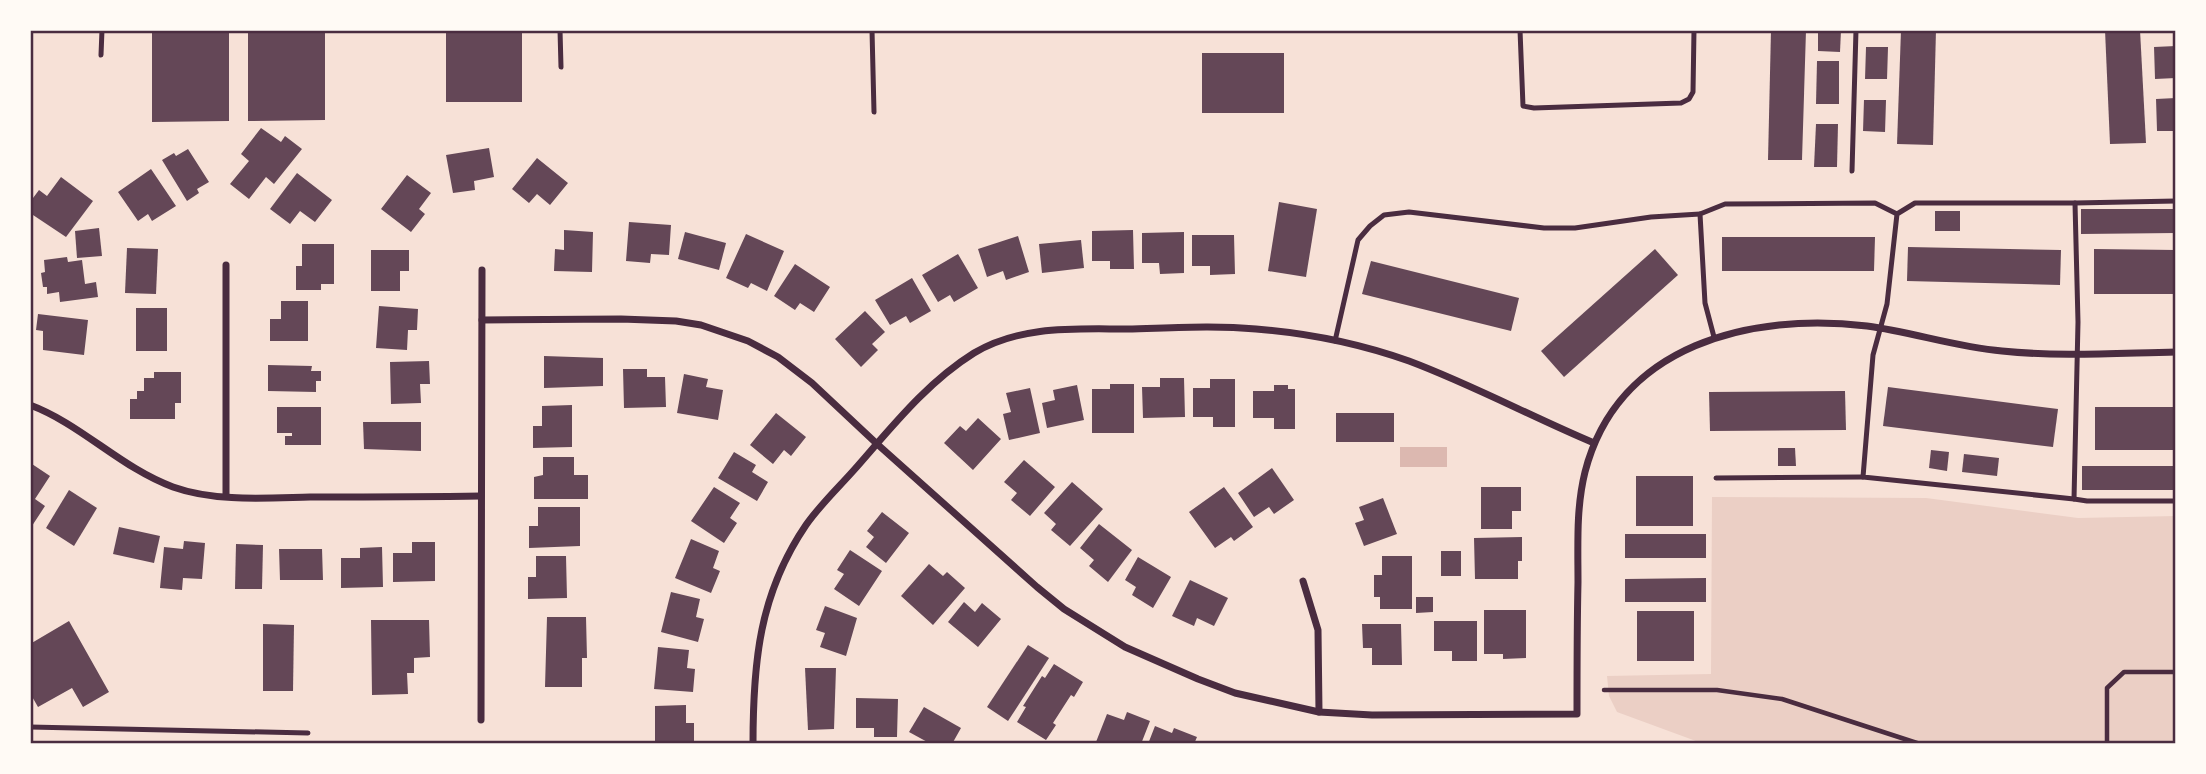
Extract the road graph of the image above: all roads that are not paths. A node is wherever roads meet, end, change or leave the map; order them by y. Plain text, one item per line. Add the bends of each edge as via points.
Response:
1 (102, 30) edge
2 (561, 30) edge
3 (872, 30) edge
4 (1520, 30) edge
5 (1694, 30) edge
6 (1856, 30) edge
7 (101, 55) dead end
8 (561, 67) dead end
9 (874, 112) dead end
10 (1852, 171) dead end
11 (2176, 201) edge
12 (2075, 203) junction
13 (1700, 214) junction
14 (1897, 214) junction
15 (226, 265) dead end
16 (482, 270) dead end
17 (482, 320) junction
18 (1880, 328) junction
19 (1714, 337) junction
20 (1335, 341) junction
21 (2176, 352) edge
22 (2077, 353) junction
23 (30, 405) edge
24 (876, 443) junction
25 (1594, 443) junction
26 (1863, 477) junction
27 (1716, 478) dead end
28 (226, 496) junction
29 (481, 496) junction
30 (2074, 499) junction
31 (2176, 501) edge
32 (1303, 581) dead end
33 (1319, 712) junction
34 (481, 720) dead end
35 (30, 727) edge
36 (308, 733) dead end
37 (753, 744) edge

1 - 7 lane
2 - 8 lane
3 - 9 lane
4 - 5 lane via 1523,106 1534,108 1681,103 1693,92
6 - 10 lane
11 - 12 lane
12 - 14 lane via 1916,203
12 - 22 lane
13 - 14 lane via 1725,204 1875,203
13 - 19 lane via 1705,303
13 - 20 lane via 1575,228 1409,212 1384,215 1358,240
14 - 18 lane
15 - 28 street
16 - 17 street
17 - 24 street via 653,319 725,332 796,370
17 - 29 street
18 - 19 street via 1788,324
18 - 22 street via 1999,351
18 - 26 lane via 1873,355
19 - 25 street via 1649,373 1622,401
20 - 24 street via 1254,328 1030,332 976,352 948,372
20 - 25 street via 1409,361
21 - 22 street
22 - 30 lane
23 - 28 street via 157,481
24 - 33 street via 1037,587 1103,634 1198,680
24 - 37 street via 807,524 769,598 756,661
25 - 33 street via 1578,523 1577,714
26 - 27 lane
26 - 30 lane
28 - 29 street
29 - 34 street
30 - 31 lane
32 - 33 street via 1318,630
35 - 36 lane

